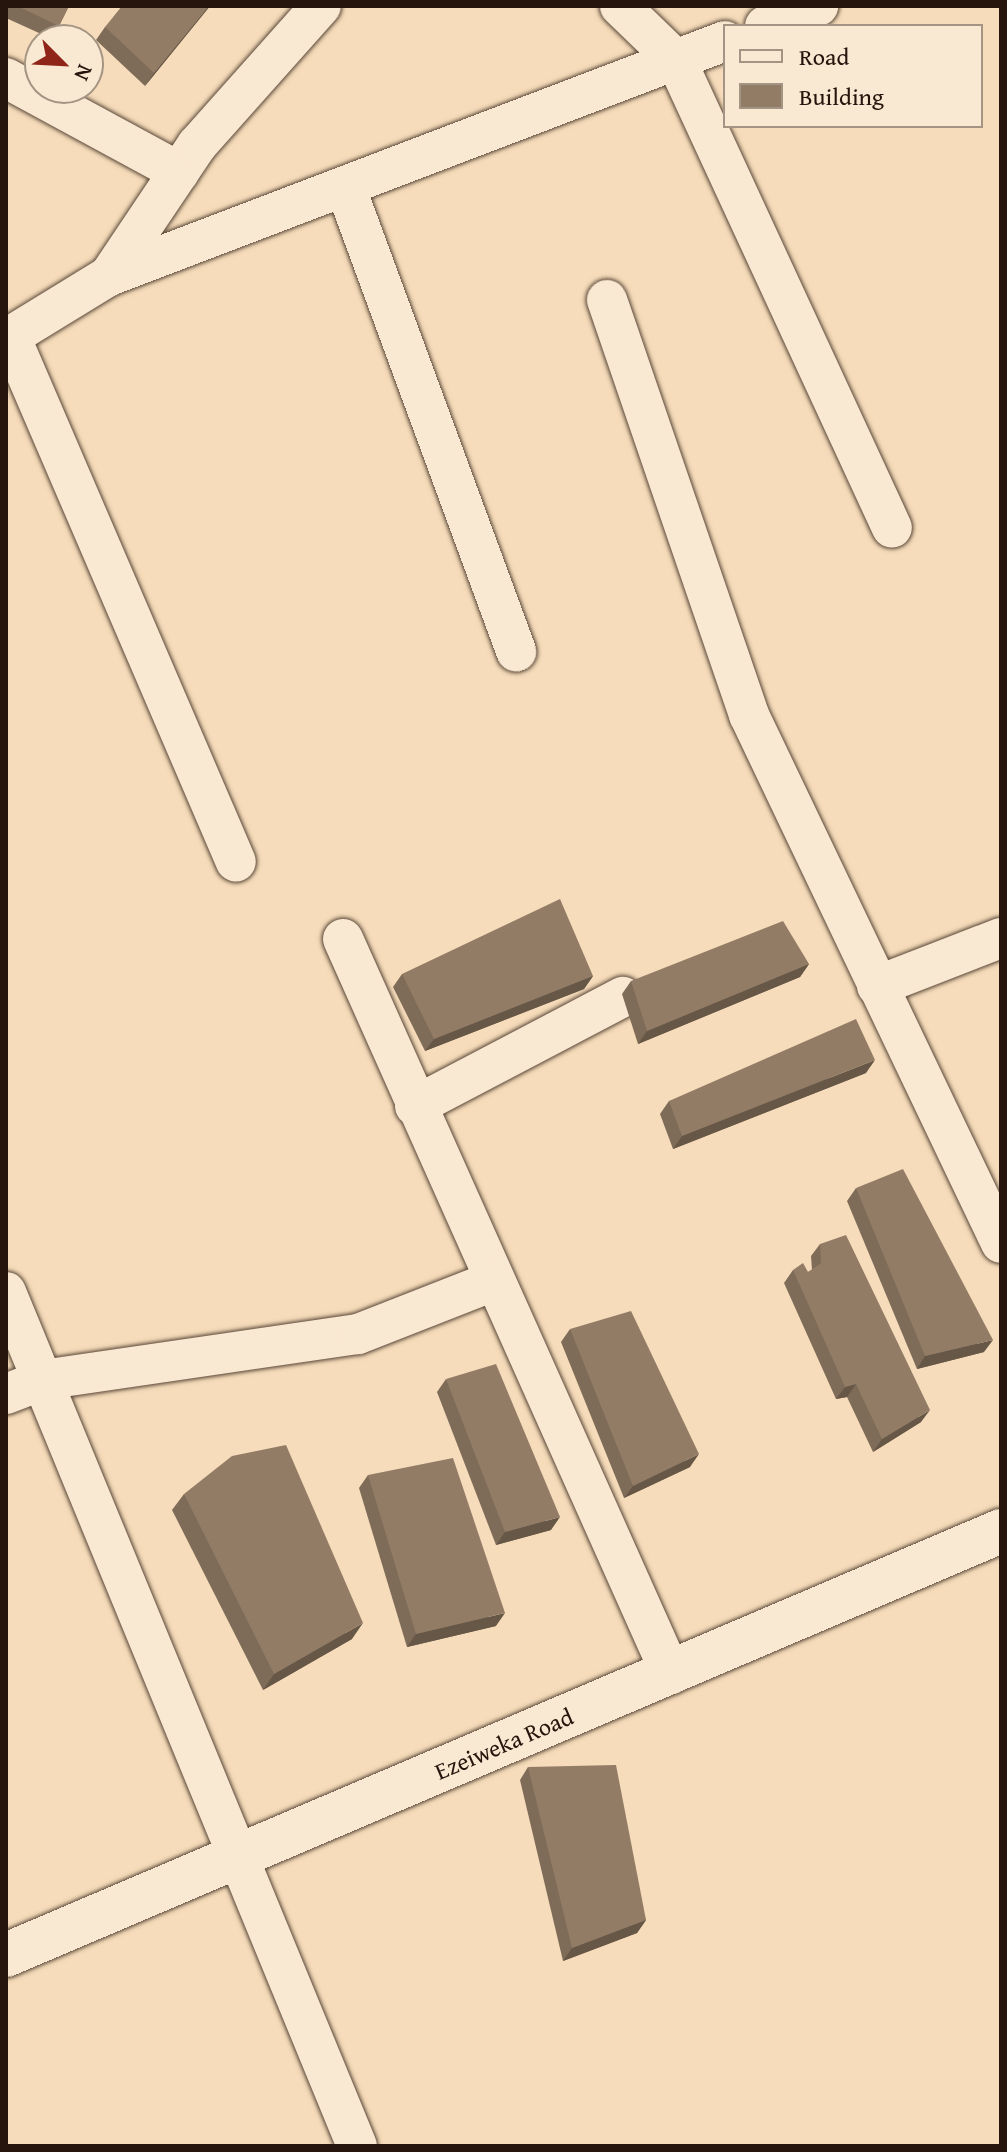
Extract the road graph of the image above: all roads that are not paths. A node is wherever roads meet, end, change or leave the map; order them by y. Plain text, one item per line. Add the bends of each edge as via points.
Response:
1 (321, 6) edge
2 (620, 6) edge
3 (818, 6) edge
4 (770, 24) edge
5 (723, 42) edge
6 (676, 60) junction
7 (6, 78) edge
8 (179, 172) junction
9 (345, 186) junction
10 (109, 276) junction
11 (607, 300) dead end
12 (8, 338) edge
13 (892, 528) dead end
14 (516, 652) dead end
15 (236, 862) dead end
16 (1001, 938) edge
17 (343, 939) dead end
18 (877, 986) junction
19 (623, 997) dead end
20 (415, 1106) junction
21 (1001, 1243) edge
22 (493, 1281) junction
23 (6, 1292) edge
24 (24, 1387) edge
25 (1001, 1531) edge
26 (671, 1674) junction
27 (238, 1855) junction
28 (6, 1955) edge
29 (357, 2146) edge

1 - 8 street
2 - 6 street
3 - 4 street
5 - 6 street
6 - 9 street
6 - 13 street
7 - 8 street
8 - 10 street
9 - 10 street
9 - 14 street
10 - 12 street
11 - 18 street via 749,715
12 - 15 street
16 - 18 street
17 - 20 street
18 - 21 street
19 - 20 street
20 - 22 street
22 - 24 street via 358,1334
22 - 26 street
23 - 24 street
24 - 27 street
25 - 26 main road, Ezeiweka Road
26 - 27 main road, Ezeiweka Road
27 - 28 main road, Ezeiweka Road
27 - 29 street

